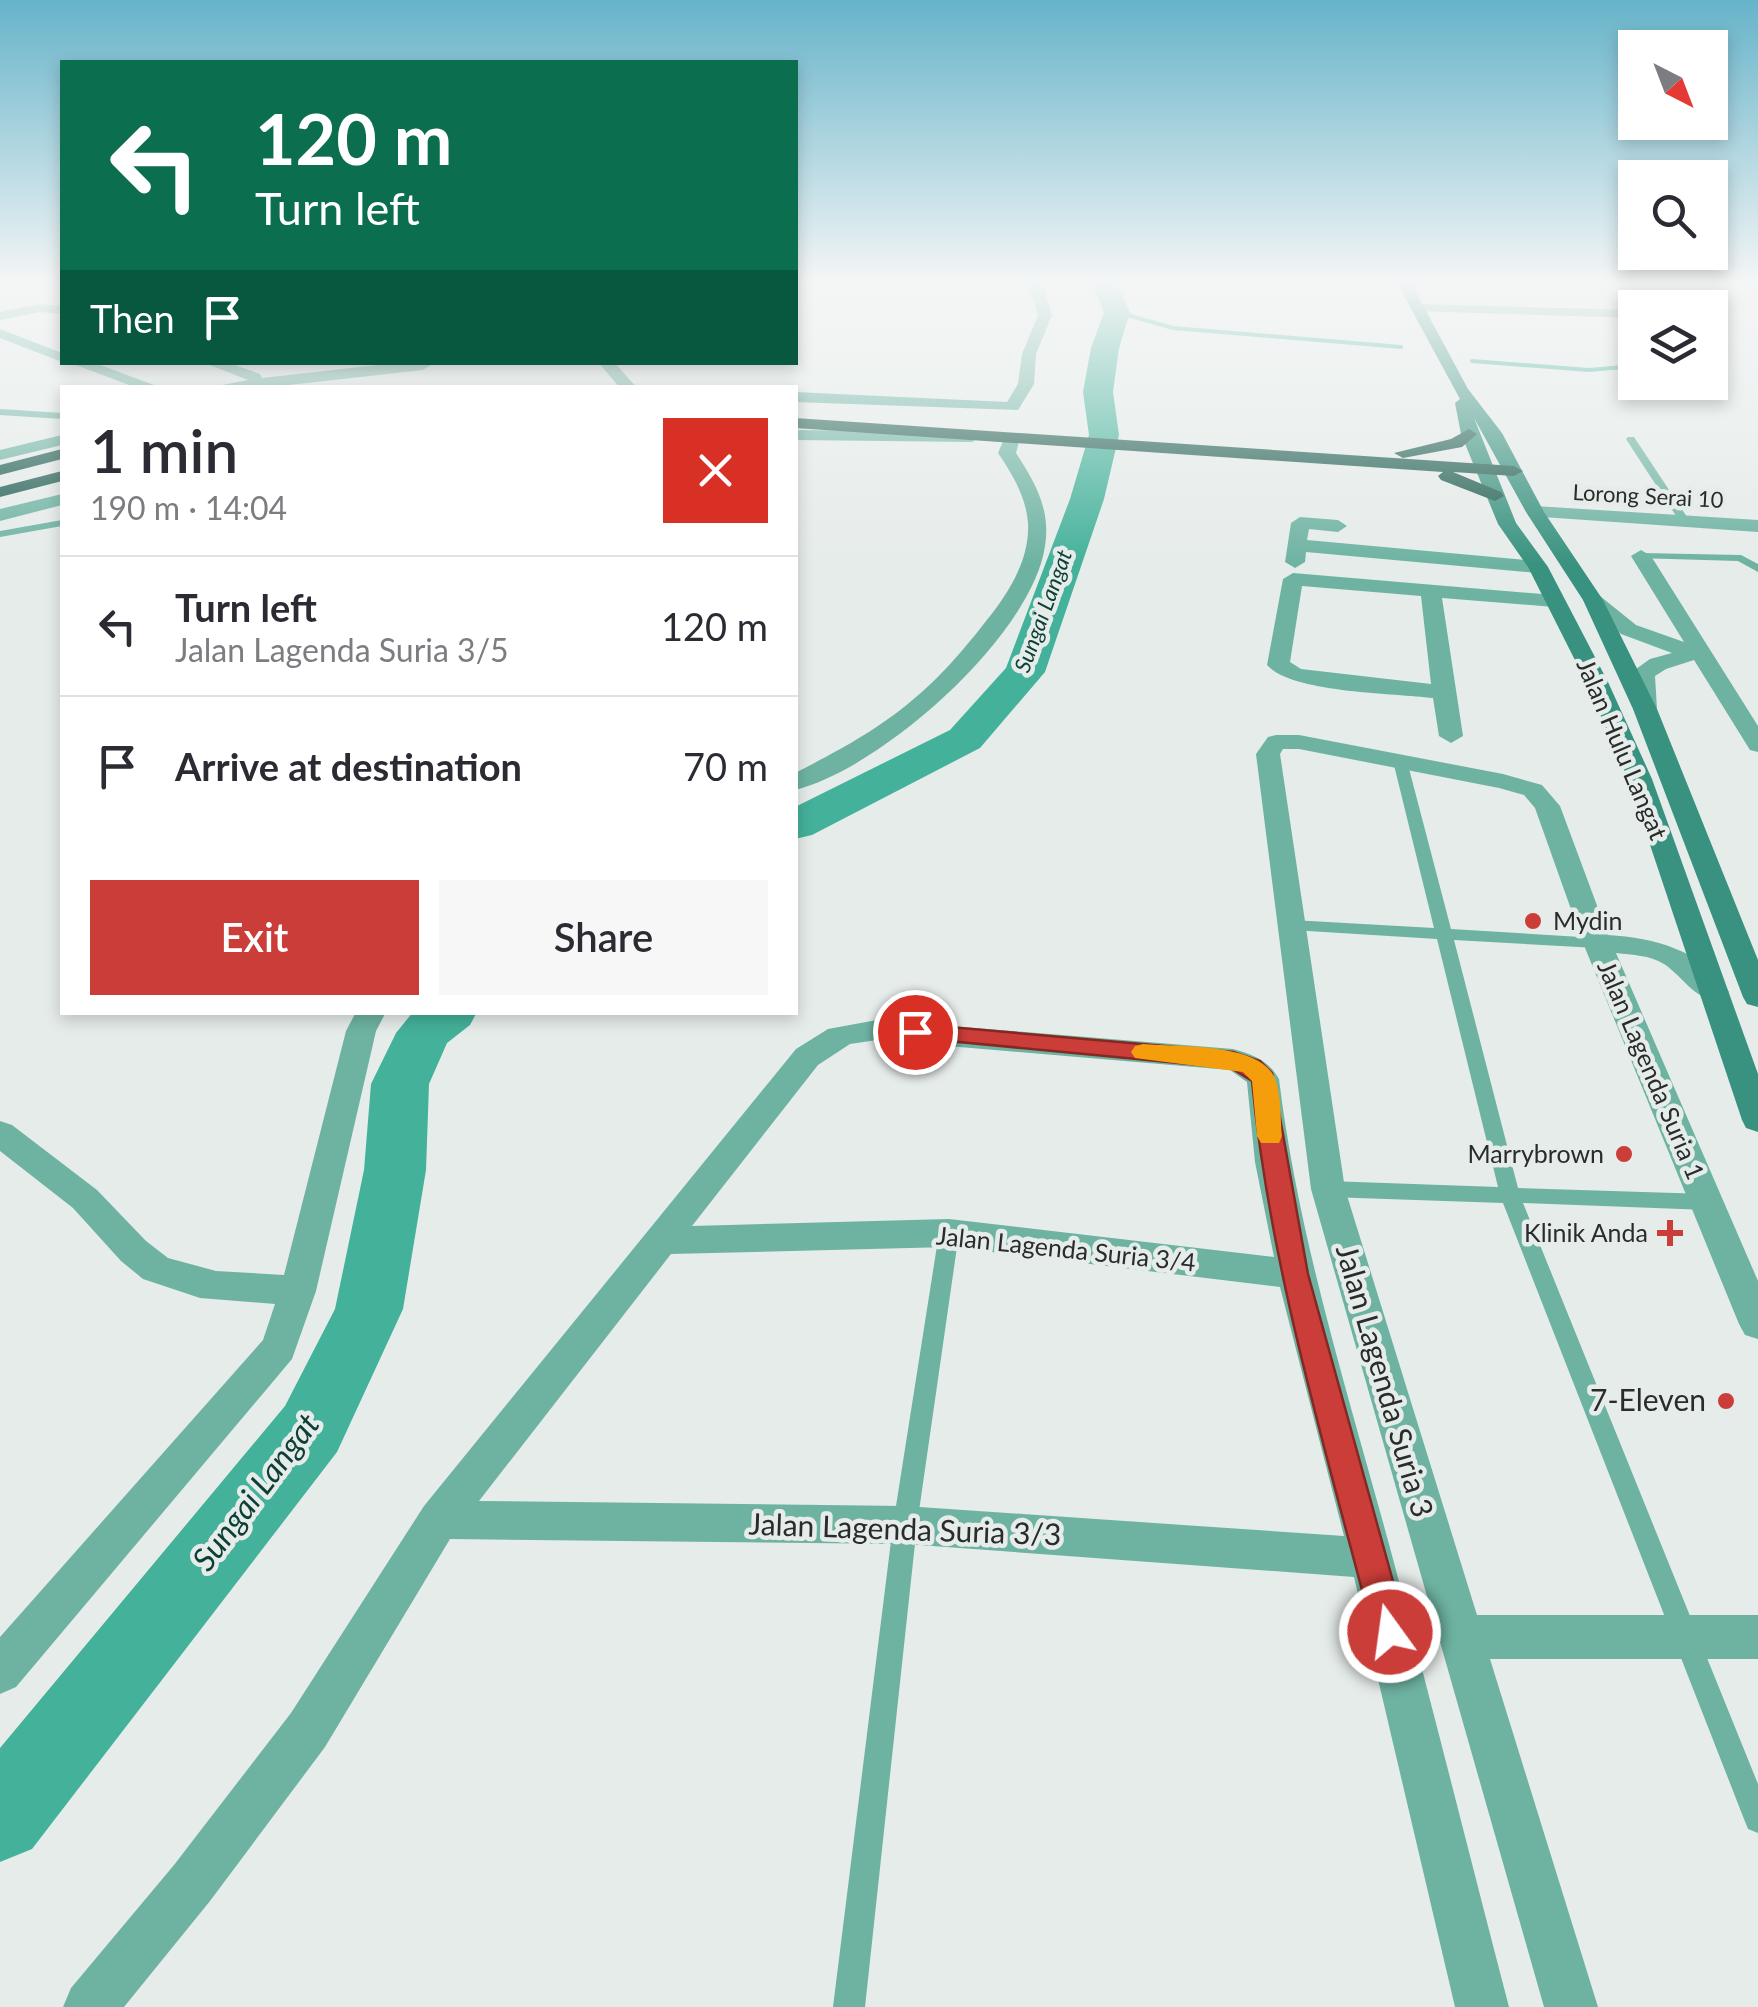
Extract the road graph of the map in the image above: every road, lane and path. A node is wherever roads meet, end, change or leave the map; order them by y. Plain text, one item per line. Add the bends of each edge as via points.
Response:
1 (120, 377) edge
2 (254, 377) edge
3 (313, 377) edge
4 (1027, 377) edge
5 (1454, 377) edge
6 (270, 382) junction
7 (145, 385) edge
8 (242, 385) edge
9 (278, 385) edge
10 (1461, 390) junction
11 (798, 397) edge
12 (798, 398) edge
13 (3, 409) edge
14 (798, 412) edge
15 (60, 416) edge
16 (798, 423) edge
17 (60, 424) edge
18 (984, 429) junction
19 (1014, 431) junction
20 (15, 432) dead end
21 (1469, 434) junction
22 (798, 435) edge
23 (1631, 439) dead end
24 (60, 440) edge
25 (1175, 443) junction
26 (0, 455) edge
27 (60, 455) edge
28 (1396, 459) junction
29 (60, 465) edge
30 (1482, 465) junction
31 (1512, 467) junction
32 (0, 470) edge
33 (60, 477) edge
34 (0, 480) edge
35 (0, 492) edge
36 (1495, 496) junction
37 (60, 500) edge
38 (1535, 512) junction
39 (0, 515) edge
40 (1684, 520) junction
41 (60, 522) edge
42 (1338, 526) dead end
43 (1758, 526) edge
44 (0, 534) edge
45 (1297, 545) junction
46 (1641, 556) joint
47 (1538, 567) junction
48 (1758, 569) edge
49 (1293, 579) junction
50 (1431, 592) junction
51 (1592, 600) junction
52 (1554, 601) junction
53 (1698, 652) junction
54 (1443, 692) junction
55 (1645, 710) junction
56 (1452, 736) dead end
57 (1276, 742) joint
58 (1758, 745) edge
59 (1400, 761) junction
60 (800, 777) edge
61 (1292, 925) junction
62 (1443, 932) junction
63 (1597, 944) junction
64 (1714, 992) junction
65 (1758, 997) edge
66 (369, 1015) edge
67 (1758, 1120) edge
68 (0, 1133) edge
69 (1328, 1189) junction
70 (1510, 1195) junction
71 (1707, 1202) junction
72 (949, 1233) junction
73 (657, 1241) junction
74 (1295, 1274) junction
75 (298, 1290) junction
76 (1758, 1324) edge
77 (439, 1520) junction
78 (905, 1525) junction
79 (1371, 1558) junction
80 (1460, 1637) junction
81 (1684, 1637) junction
82 (1758, 1637) edge
83 (0, 1669) edge
84 (1758, 1819) edge
85 (1482, 2006) edge
86 (90, 2007) edge
87 (848, 2007) edge
88 (1464, 2007) edge
89 (1570, 2007) edge

1 - 7 street
2 - 6 street
3 - 6 street
4 - 11 street via 1012,406
5 - 10 main road, Jalan Hulu Langat
6 - 8 street
6 - 9 street
10 - 21 main road, Jalan Hulu Langat
10 - 31 main road, Jalan Hulu Langat
12 - 18 street
13 - 15 lane
14 - 18 highway
16 - 18 highway
17 - 20 street
18 - 19 highway
18 - 22 street via 887,439
19 - 25 highway
19 - 25 highway via 1031,440
19 - 60 street via 1007,453 1023,474 1039,533 1025,582 937,693 879,736
21 - 28 highway
21 - 30 main road, Jalan Hulu Langat
23 - 40 lane
24 - 26 street
25 - 28 highway
27 - 32 highway
28 - 30 highway
28 - 36 highway
29 - 34 highway
30 - 31 highway
30 - 36 main road, Jalan Hulu Langat
31 - 38 main road, Jalan Hulu Langat
33 - 35 highway
36 - 47 main road, Jalan Hulu Langat
37 - 39 street
38 - 40 street, Lorong Serai 10
38 - 51 main road, Jalan Hulu Langat
40 - 43 street, Lorong Serai 10
41 - 44 lane
42 - 45 street via 1300,523
45 - 47 street
45 - 49 street
46 - 48 lane via 1740,558
46 - 53 street
47 - 52 main road, Jalan Hulu Langat
49 - 50 street
49 - 54 street via 1278,665 1284,670
50 - 52 street
50 - 54 street
51 - 53 street via 1620,628
51 - 55 main road, Jalan Hulu Langat
52 - 64 main road, Jalan Hulu Langat via 1640,779
53 - 55 street via 1644,674
53 - 58 street
54 - 56 street
55 - 65 main road, Jalan Hulu Langat
57 - 59 street, Jalan Lagenda Suria 1
57 - 61 street, Jalan Lagenda Suria 3 via 1268,754
59 - 62 lane
59 - 63 street, Jalan Lagenda Suria 1 via 1533,790 1547,806
61 - 62 lane
61 - 69 street, Jalan Lagenda Suria 3
62 - 63 lane
62 - 70 lane
63 - 64 street via 1664,950
63 - 71 street, Jalan Lagenda Suria 1
64 - 67 main road, Jalan Hulu Langat
66 - 75 street
68 - 75 street via 81,1196 126,1249 168,1274 217,1286
69 - 70 lane
69 - 80 street, Jalan Lagenda Suria 3
70 - 71 lane
70 - 81 lane
71 - 76 street, Jalan Lagenda Suria 1
72 - 73 street, Jalan Lagenda Suria 3/4
72 - 74 street, Jalan Lagenda Suria 3/4
72 - 78 lane
73 - 74 street, Jalan Lagenda Suria 3 via 823,1042 856,1031 915,1032 1252,1066 1264,1078 1272,1162
73 - 77 street
74 - 79 street, Jalan Lagenda Suria 3
75 - 83 street via 278,1348 248,1387
77 - 78 street, Jalan Lagenda Suria 3/3
77 - 86 street via 308,1730
78 - 79 street, Jalan Lagenda Suria 3/3
78 - 87 lane
79 - 85 street, Jalan Lagenda Suria 3
80 - 81 street
80 - 89 street, Jalan Lagenda Suria 3
81 - 82 street
81 - 84 lane
85 - 88 street

